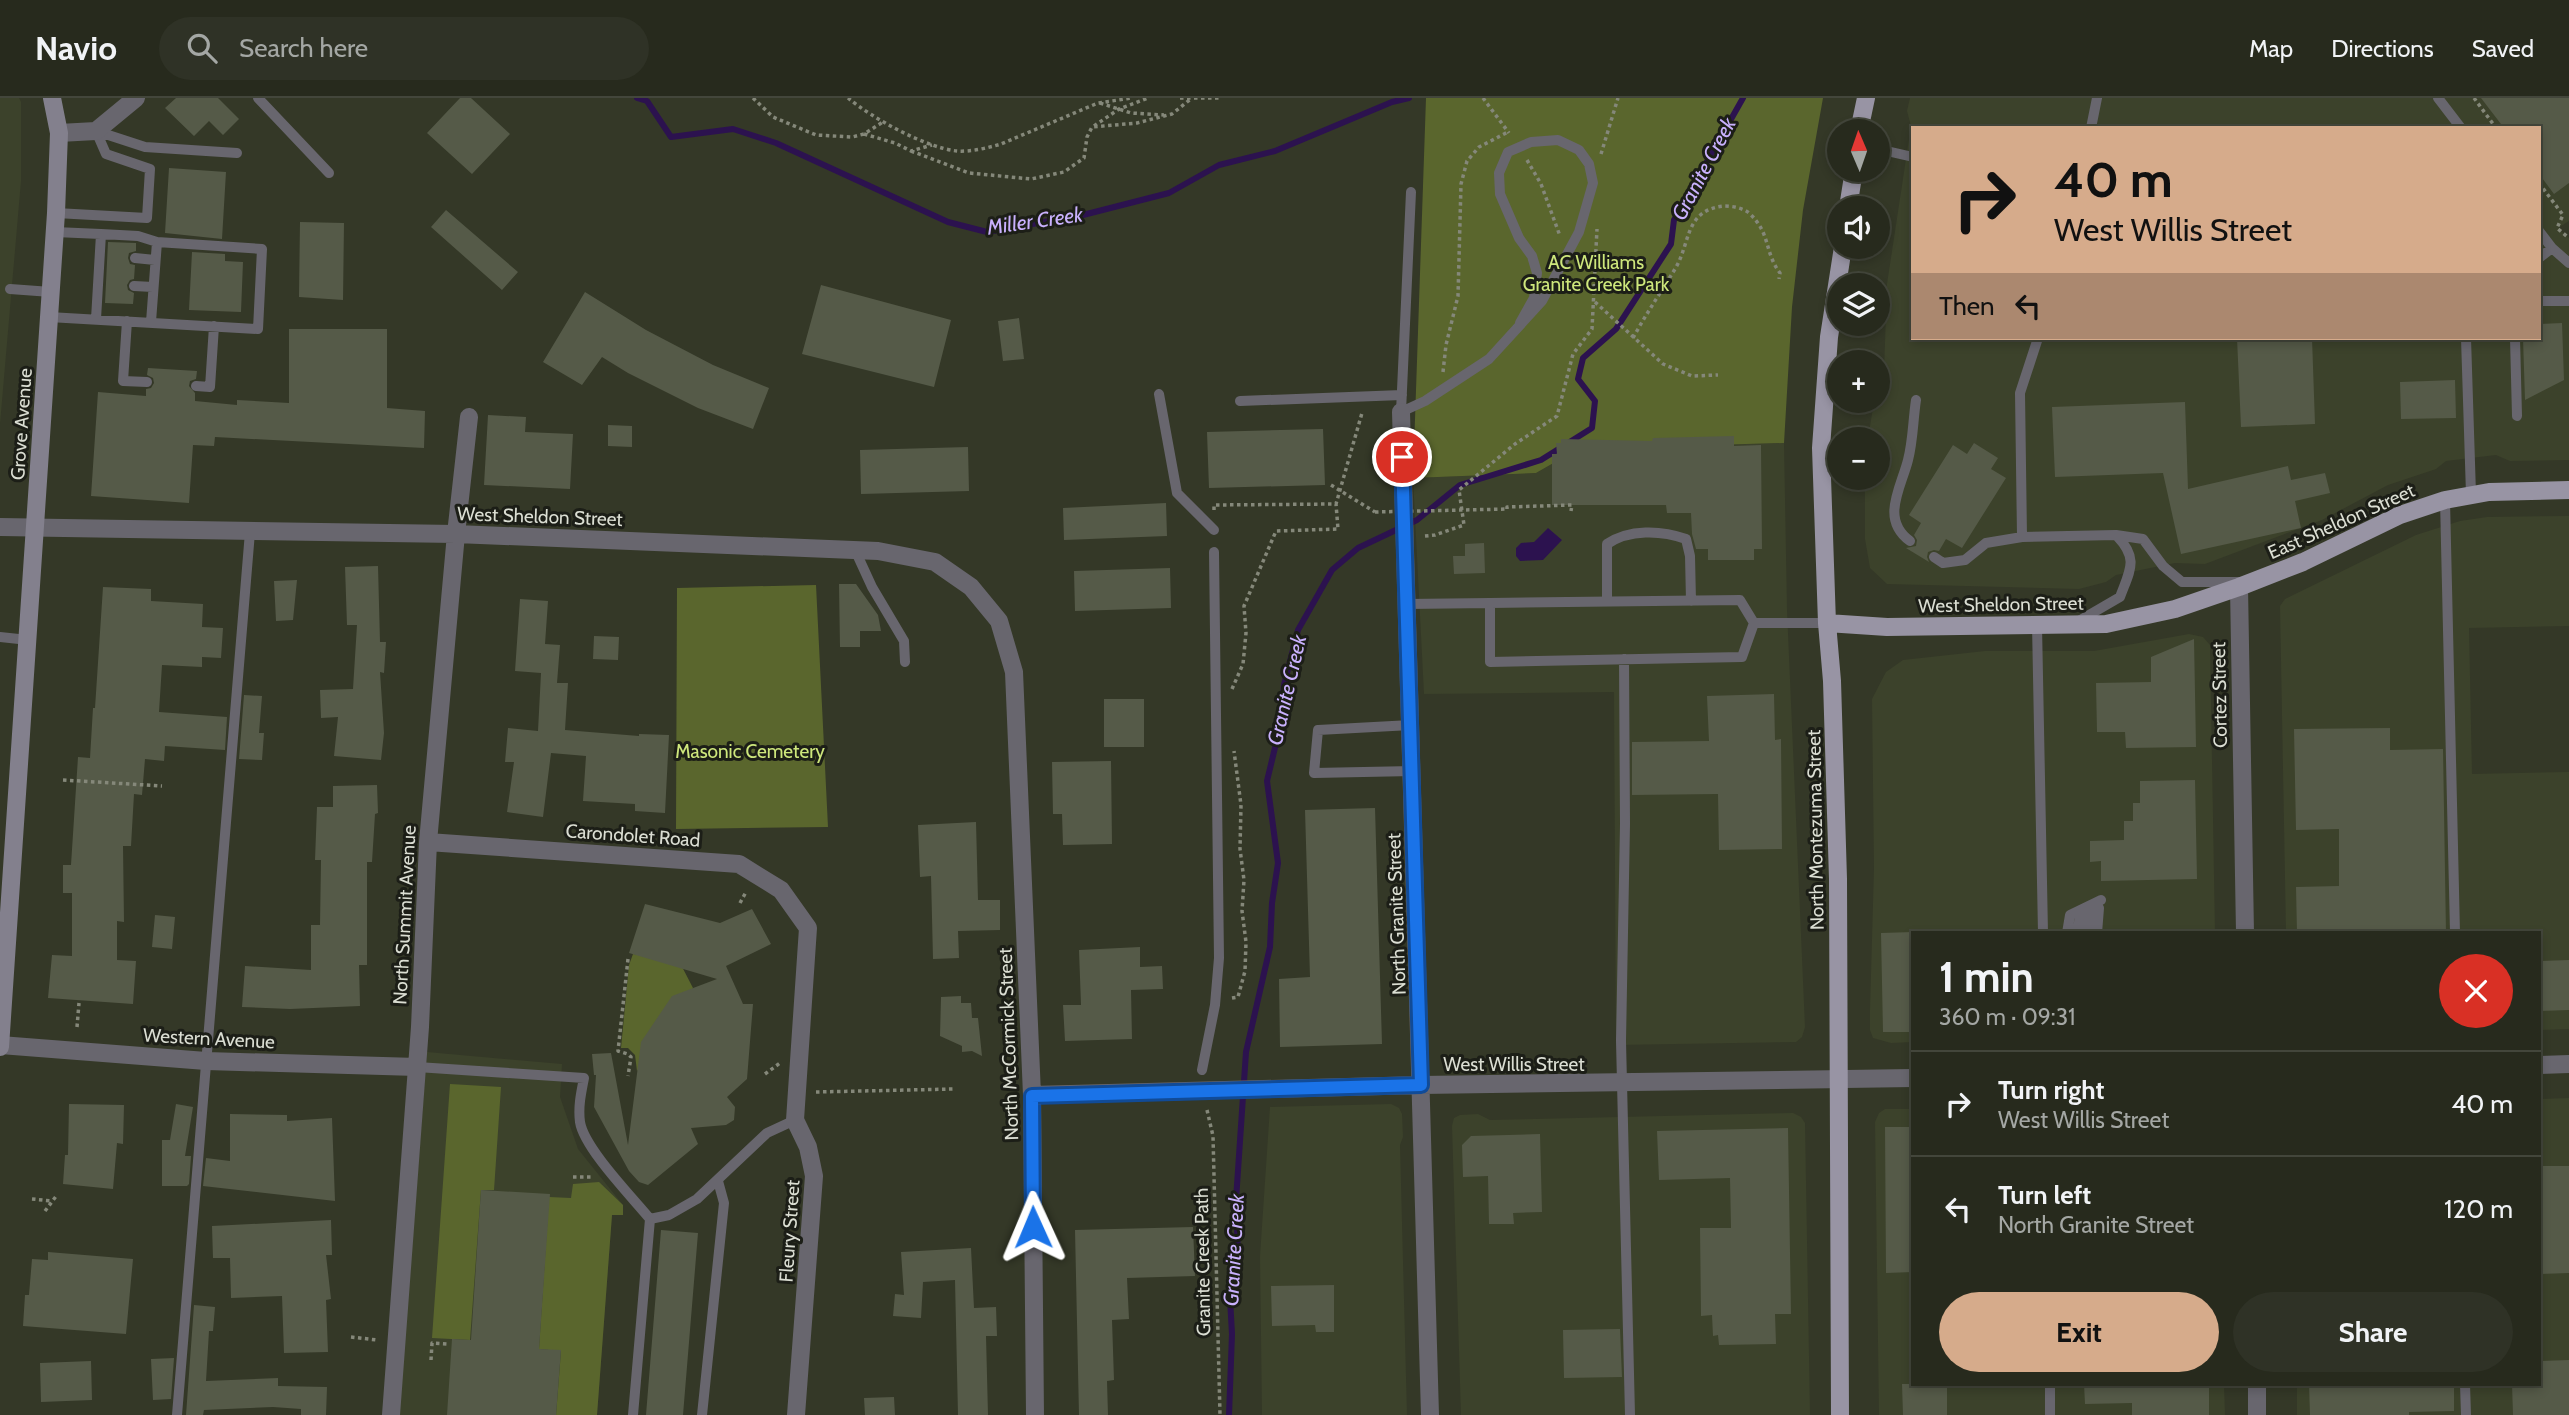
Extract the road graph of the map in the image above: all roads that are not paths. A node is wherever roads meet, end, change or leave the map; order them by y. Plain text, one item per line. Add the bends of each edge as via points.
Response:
1 (52, 98) edge
2 (136, 98) edge
3 (258, 98) edge
4 (1866, 98) edge
5 (2097, 98) edge
6 (2438, 98) edge
7 (1862, 119) edge
8 (2091, 126) edge
9 (2459, 126) edge
10 (96, 131) junction
11 (58, 133) junction
12 (1890, 152) edge
13 (237, 153) dead end
14 (1911, 157) edge
15 (329, 173) dead end
16 (1411, 191) dead end
17 (56, 213) junction
18 (55, 232) junction
19 (2541, 233) edge
20 (101, 234) junction
21 (157, 242) junction
22 (2553, 248) junction
23 (2541, 257) edge
24 (135, 258) dead end
25 (1841, 259) edge
26 (155, 260) junction
27 (2569, 263) edge
28 (134, 286) dead end
29 (153, 287) junction
30 (10, 289) dead end
31 (51, 292) junction
32 (2541, 301) edge
33 (2569, 301) edge
34 (49, 317) junction
35 (96, 319) junction
36 (127, 321) junction
37 (151, 322) junction
38 (1520, 323) junction
39 (214, 326) junction
40 (2037, 340) edge
41 (2466, 340) edge
42 (2515, 340) edge
43 (147, 382) dead end
44 (195, 386) dead end
45 (1159, 394) dead end
46 (1916, 400) dead end
47 (1240, 401) dead end
48 (1401, 403) junction
49 (2516, 416) dead end
50 (470, 417) dead end
51 (2569, 491) edge
52 (2471, 494) junction
53 (2445, 500) junction
54 (0, 527) edge
55 (36, 529) junction
56 (1214, 530) road end
57 (250, 531) junction
58 (456, 534) junction
59 (2116, 536) junction
60 (2022, 537) junction
61 (1910, 541) dead end
62 (855, 550) junction
63 (1214, 552) dead end
64 (1934, 558) dead end
65 (2246, 585) junction
66 (1691, 601) junction
67 (1607, 602) junction
68 (1490, 603) junction
69 (1407, 604) junction
70 (2175, 609) joint
71 (1754, 623) junction
72 (1827, 623) junction
73 (2074, 624) junction
74 (2037, 625) junction
75 (0, 637) edge
76 (28, 640) junction
77 (1624, 660) junction
78 (905, 662) dead end
79 (1014, 672) joint
80 (1411, 725) junction
81 (1413, 771) junction
82 (428, 842) junction
83 (2101, 900) junction
84 (808, 928) joint
85 (2043, 931) edge
86 (2067, 931) edge
87 (2077, 931) edge
88 (2087, 931) edge
89 (2097, 931) edge
90 (2245, 931) edge
91 (2455, 931) edge
92 (0, 1045) edge
93 (206, 1061) junction
94 (2569, 1064) edge
95 (2541, 1065) edge
96 (417, 1067) junction
97 (1202, 1070) dead end
98 (1839, 1079) junction
99 (1911, 1079) edge
100 (1622, 1084) junction
101 (1421, 1085) junction
102 (1032, 1096) junction
103 (795, 1120) junction
104 (718, 1181) junction
105 (650, 1219) junction
106 (2050, 1386) edge
107 (2257, 1386) edge
108 (2465, 1386) edge
109 (177, 1415) edge
110 (391, 1415) edge
111 (633, 1415) edge
112 (702, 1415) edge
113 (796, 1415) edge
114 (1035, 1415) edge
115 (1430, 1415) edge
116 (1630, 1415) edge
117 (1840, 1415) edge
118 (2050, 1415) edge
119 (2257, 1415) edge
120 (2466, 1415) edge

1 - 11 main road, Grove Avenue
2 - 10 street
3 - 15 lane
4 - 7 main road
5 - 8 lane
6 - 9 lane
10 - 11 street
10 - 13 lane via 145,147
10 - 17 lane via 106,155 150,169 147,218
11 - 17 main road, Grove Avenue
12 - 14 lane
16 - 48 lane
17 - 18 main road, Grove Avenue
18 - 20 lane
18 - 31 main road, Grove Avenue
19 - 22 lane
20 - 21 lane
20 - 35 lane via 102,284
21 - 26 lane
21 - 39 lane via 262,249 258,329
22 - 23 lane
22 - 27 lane
24 - 26 lane
25 - 72 main road, North Montezuma Street via 1829,337 1821,447
26 - 29 lane
28 - 29 lane
29 - 37 lane
30 - 31 lane
31 - 34 main road, Grove Avenue
32 - 33 lane
34 - 35 lane
34 - 55 main road, Grove Avenue
35 - 36 lane
36 - 37 lane
36 - 43 lane via 123,381
37 - 39 lane
38 - 38 lane via 1534,298 1537,273 1500,194 1499,173 1508,152 1531,142 1558,140 1579,150 1589,164 1592,183 1579,232 1542,300
38 - 48 lane via 1489,359 1425,401
39 - 44 lane via 210,387
40 - 60 lane via 2020,393
41 - 52 lane
42 - 49 lane
45 - 56 lane via 1177,493
46 - 61 lane via 1908,461 1894,515 1900,533
47 - 48 lane
48 - 69 street, North Granite Street
50 - 58 street, North Summit Avenue
51 - 52 main road, East Sheldon Street
52 - 53 main road, East Sheldon Street
53 - 65 main road, East Sheldon Street via 2400,515
53 - 91 lane
54 - 55 street, West Sheldon Street
55 - 57 street, West Sheldon Street
55 - 76 main road, Grove Avenue
57 - 58 street, West Sheldon Street
57 - 93 lane
58 - 62 street, West Sheldon Street
58 - 82 street, North Summit Avenue
59 - 60 lane
59 - 65 lane via 2143,539 2182,582
59 - 73 lane via 2129,548 2132,559 2120,597
60 - 64 lane via 1986,543 1965,560 1943,563
62 - 78 lane via 904,641
62 - 79 street, West Sheldon Street via 934,562 971,586 999,621
63 - 97 lane via 1219,958
65 - 70 main road, East Sheldon Street
65 - 90 street, Cortez Street
66 - 67 lane
66 - 67 lane via 1686,539 1668,533 1620,535 1607,544
66 - 71 lane via 1740,600
67 - 68 lane
68 - 69 lane
68 - 77 lane via 1490,662
69 - 80 street, North Granite Street
70 - 73 main road, West Sheldon Street via 2106,624
71 - 72 lane
71 - 77 lane via 1742,657
72 - 74 main road, West Sheldon Street
72 - 98 main road, North Montezuma Street via 1838,879
73 - 74 main road, West Sheldon Street
74 - 85 lane
75 - 76 lane
76 - 92 main road, Grove Avenue
77 - 100 lane
79 - 102 street, North McCormick Street
80 - 81 street, North Granite Street
80 - 81 lane via 1318,730 1314,772
81 - 101 street, North Granite Street
82 - 84 street, Carondolet Road via 739,864 781,891
82 - 96 street, North Summit Avenue
83 - 86 lane via 2070,915
83 - 87 lane via 2080,917
83 - 88 lane
83 - 89 lane
84 - 103 street, Fleury Street
92 - 93 street, Western Avenue
93 - 96 street, Western Avenue
93 - 109 lane
94 - 95 street
96 - 105 lane via 584,1078 580,1124 589,1143
96 - 110 street, North Summit Avenue
98 - 99 street, West Willis Street
98 - 100 street, West Willis Street
98 - 117 main road, North Montezuma Street
100 - 101 street, West Willis Street
100 - 116 lane
101 - 102 street, West Willis Street
101 - 115 street, North Granite Street
102 - 114 street, North McCormick Street
103 - 104 lane via 767,1133
103 - 113 street, Fleury Street via 808,1147 814,1176
104 - 105 lane via 697,1199
104 - 112 lane via 724,1203
105 - 111 lane
106 - 118 lane
107 - 119 street
108 - 120 lane

